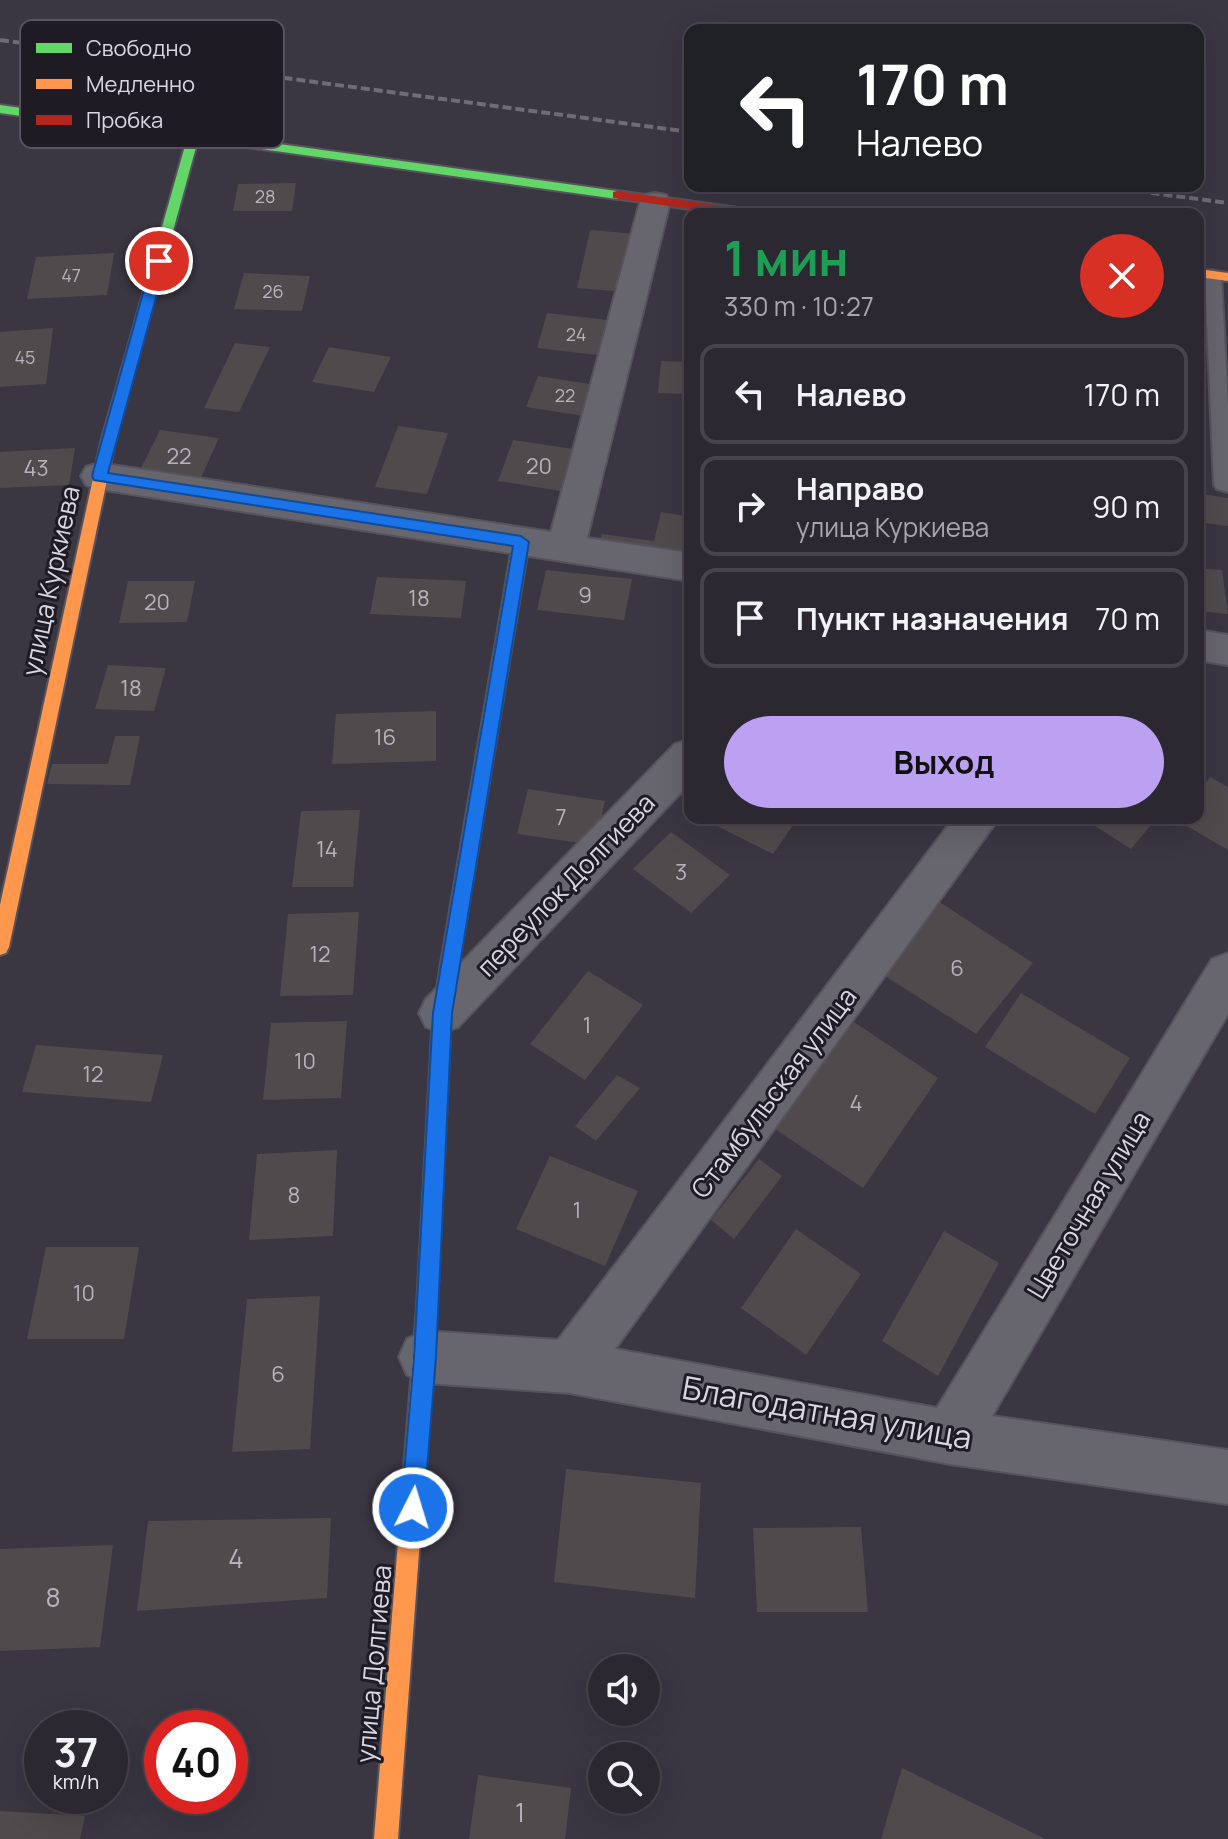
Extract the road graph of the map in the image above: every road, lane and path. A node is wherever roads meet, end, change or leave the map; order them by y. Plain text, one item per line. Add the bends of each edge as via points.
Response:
1 (0, 109) edge
2 (20, 112) edge
3 (190, 148) edge
4 (265, 148) edge
5 (655, 202) junction
6 (704, 208) edge
7 (1213, 275) edge
8 (99, 476) junction
9 (1228, 486) edge
10 (521, 542) junction
11 (565, 549) junction
12 (684, 566) edge
13 (1204, 646) edge
14 (1228, 650) edge
15 (684, 762) edge
16 (974, 824) edge
17 (0, 947) edge
18 (1228, 973) edge
19 (442, 1013) junction
20 (425, 1357) junction
21 (570, 1367) junction
22 (950, 1437) junction
23 (1228, 1477) edge
24 (386, 1839) edge

1 - 2 street
3 - 8 street, улица Куркиева
4 - 5 street
5 - 6 street
5 - 11 street
7 - 9 lane via 1223,485
8 - 10 street
8 - 17 street, улица Куркиева
10 - 11 street
10 - 19 street, улица Долгиева
11 - 12 street
13 - 14 street
15 - 19 street, переулок Долгиева
16 - 21 street, Стамбульская улица
18 - 22 street, Цветочная улица
19 - 20 street, улица Долгиева
20 - 21 street, Благодатная улица
20 - 24 street, улица Долгиева
21 - 22 street, Благодатная улица
22 - 23 street, Благодатная улица

